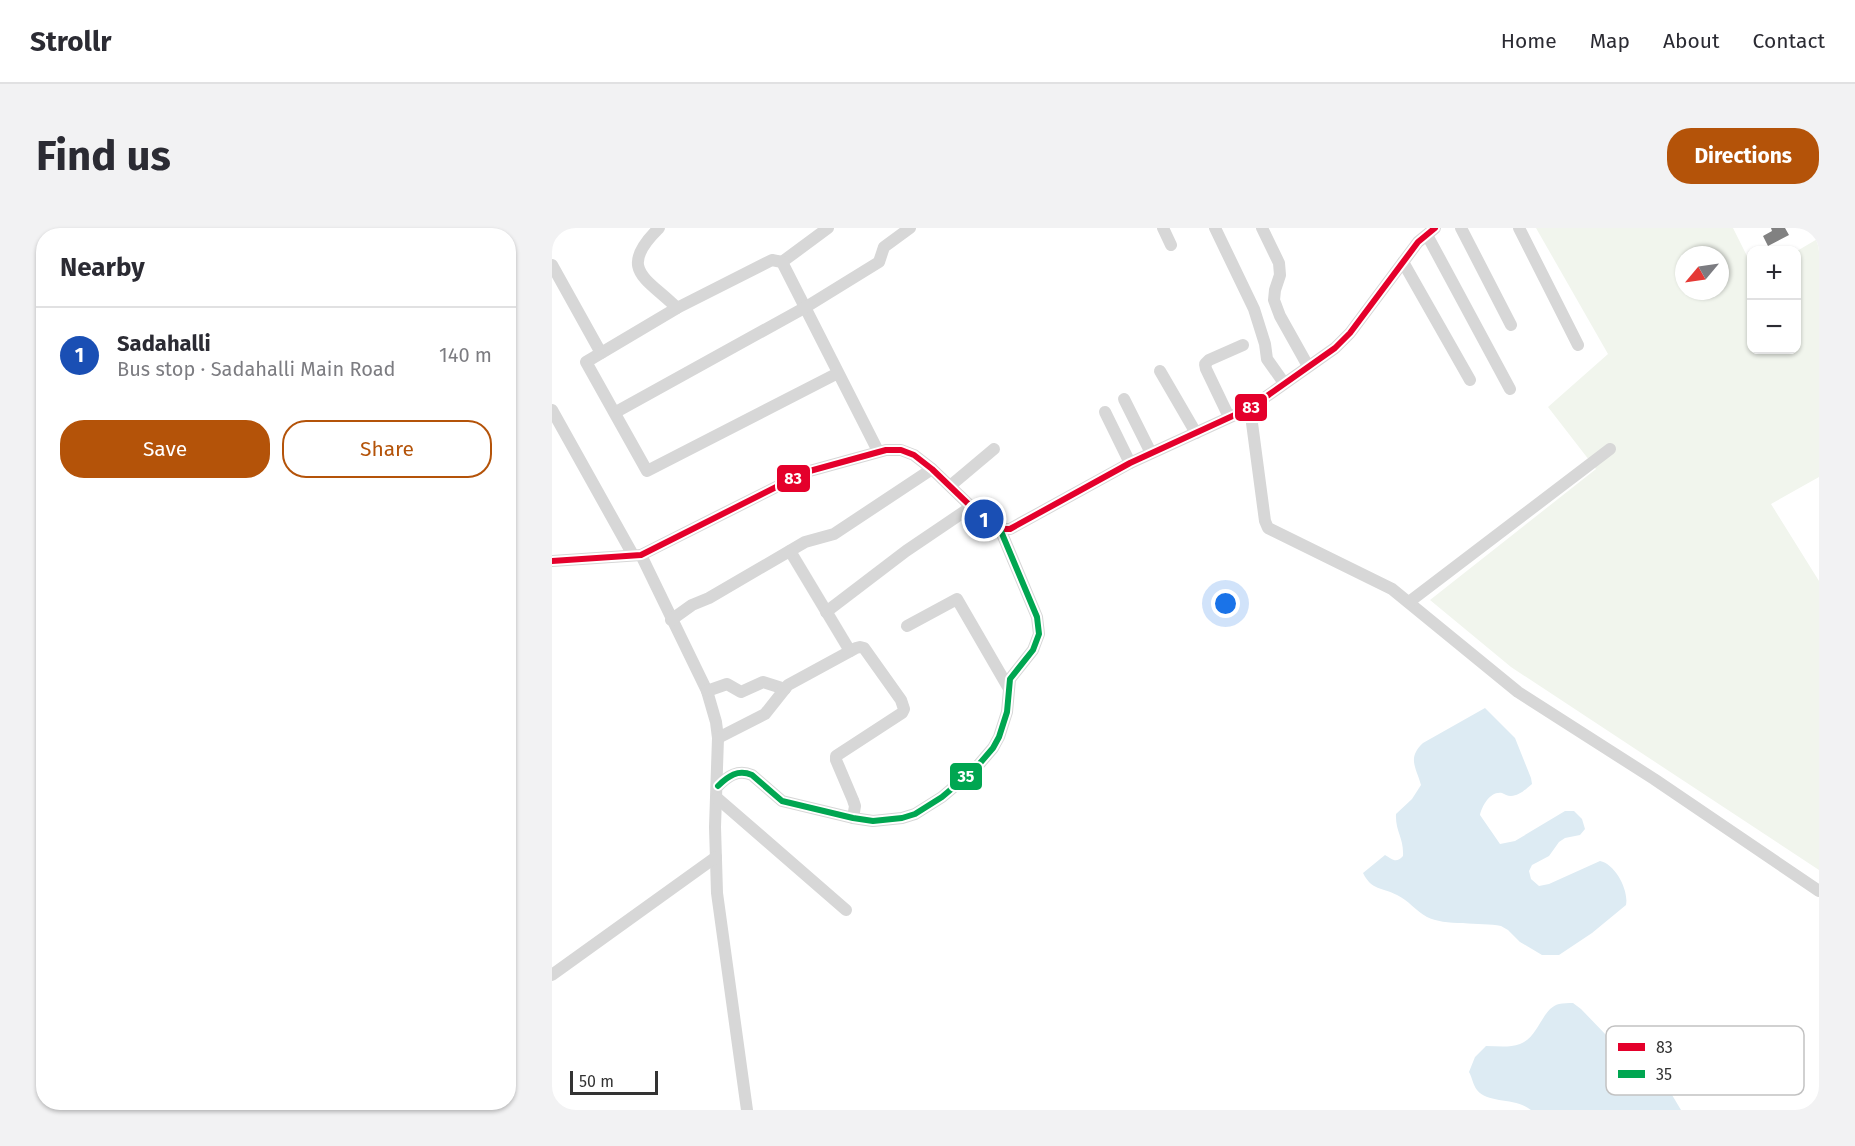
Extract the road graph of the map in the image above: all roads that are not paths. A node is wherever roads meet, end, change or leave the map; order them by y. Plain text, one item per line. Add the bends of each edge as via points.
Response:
1 (659, 228) edge
2 (828, 228) edge
3 (910, 228) edge
4 (1163, 228) edge
5 (1215, 228) edge
6 (1262, 228) edge
7 (1461, 228) edge
8 (1519, 228) edge
9 (1431, 231) edge
10 (1171, 245) dead end
11 (782, 262) junction
12 (1403, 262) junction
13 (552, 265) edge
14 (806, 307) junction
15 (677, 308) junction
16 (1510, 325) dead end
17 (1243, 345) dead end
18 (1578, 345) dead end
19 (601, 353) junction
20 (1308, 366) junction
21 (1160, 371) dead end
22 (838, 373) junction
23 (1470, 380) dead end
24 (1284, 384) junction
25 (1510, 389) dead end
26 (1124, 399) dead end
27 (1250, 408) junction
28 (552, 410) edge
29 (616, 412) junction
30 (1105, 412) dead end
31 (1229, 417) junction
32 (1196, 433) junction
33 (994, 448) dead end
34 (1610, 449) dead end
35 (878, 451) junction
36 (1151, 453) junction
37 (1130, 463) junction
38 (932, 469) junction
39 (951, 486) junction
40 (971, 507) junction
41 (1000, 529) junction
42 (790, 550) junction
43 (637, 555) junction
44 (552, 561) edge
45 (1409, 602) junction
46 (826, 612) junction
47 (671, 620) junction
48 (908, 626) dead end
49 (850, 651) junction
50 (1008, 687) junction
51 (784, 689) junction
52 (707, 691) junction
53 (718, 738) junction
54 (718, 792) junction
55 (853, 818) junction
56 (716, 857) junction
57 (1819, 891) edge
58 (846, 910) dead end
59 (552, 975) edge
60 (747, 1110) edge

1 - 15 street via 644,242 639,264 646,281
2 - 11 street
3 - 14 street via 884,247 879,262
4 - 10 street
5 - 24 street via 1254,309 1267,359
6 - 20 street via 1279,263 1274,300
7 - 16 street
8 - 18 street
9 - 12 street
9 - 25 street
11 - 14 street
11 - 15 street via 772,260
12 - 20 street via 1343,342
12 - 23 street
13 - 19 street
14 - 22 street
14 - 29 street
15 - 19 street
17 - 31 street via 1205,364
19 - 29 street via 586,362
20 - 24 street
21 - 32 street
22 - 29 street via 647,471
22 - 35 street
24 - 27 street
26 - 36 street
27 - 31 street
27 - 45 street via 1268,528 1392,589
28 - 43 street
30 - 37 street
31 - 32 street
32 - 36 street
33 - 39 street
34 - 45 street
35 - 38 street via 908,452
35 - 43 street via 806,472
36 - 37 street
37 - 41 street via 1018,525
38 - 39 street
38 - 42 street via 834,534
39 - 40 street
40 - 41 street
40 - 46 street
41 - 50 street via 1037,617 1039,634
42 - 46 street
42 - 47 street
43 - 44 street
43 - 47 street
45 - 57 street via 1518,692
46 - 49 street
47 - 52 street
48 - 50 street via 957,599
49 - 51 street
49 - 55 street via 864,648 904,710 836,756 855,806
50 - 55 street via 1007,712 996,743 954,787 910,816 873,821
51 - 52 street via 763,682 741,692 727,684
51 - 53 street via 765,714
52 - 53 street
53 - 54 street
54 - 55 street via 726,778 746,772 782,801
54 - 56 street
54 - 58 street
56 - 59 street
56 - 60 street via 717,893

